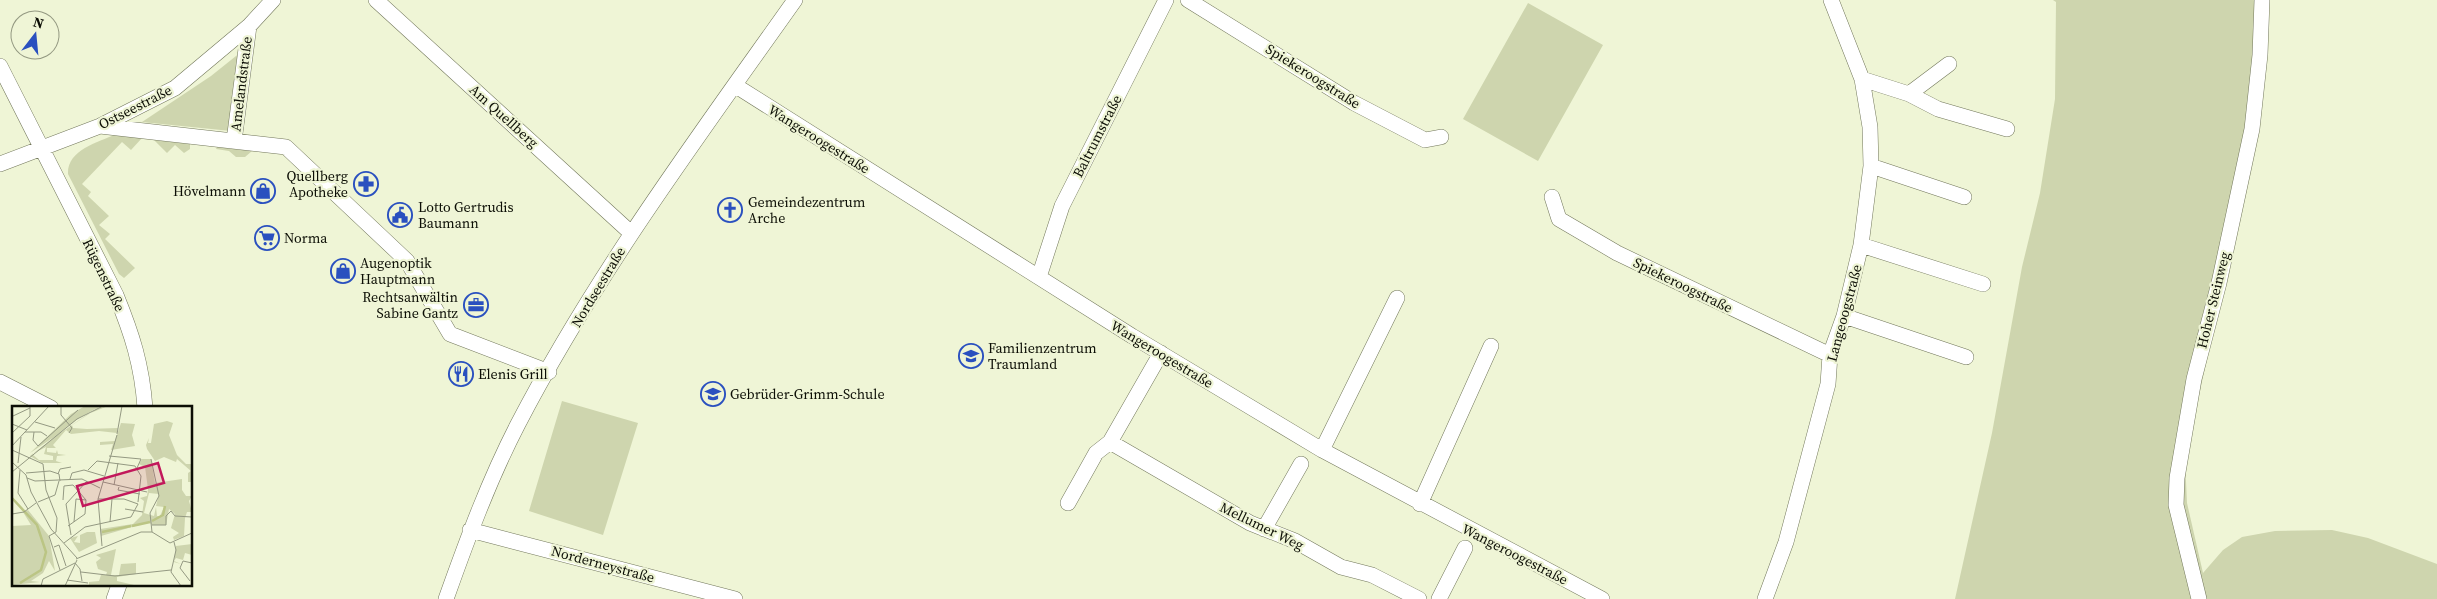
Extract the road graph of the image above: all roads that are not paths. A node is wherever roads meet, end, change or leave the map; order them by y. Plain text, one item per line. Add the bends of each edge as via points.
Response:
1 (273, 0) edge
2 (376, 0) edge
3 (795, 0) edge
4 (1166, 0) edge
5 (1188, 0) edge
6 (1831, 0) edge
7 (2262, 0) edge
8 (249, 26) junction
9 (1949, 64) dead end
10 (0, 66) edge
11 (1862, 80) junction
12 (736, 86) junction
13 (1909, 94) junction
14 (100, 126) junction
15 (2007, 129) dead end
16 (1441, 137) dead end
17 (234, 141) junction
18 (42, 150) junction
19 (0, 164) edge
20 (1871, 166) junction
21 (1552, 197) dead end
22 (1964, 197) dead end
23 (631, 233) junction
24 (1861, 245) junction
25 (1038, 277) junction
26 (1983, 284) dead end
27 (1397, 298) dead end
28 (1844, 316) junction
29 (1492, 346) dead end
30 (1161, 353) junction
31 (1830, 355) junction
32 (1966, 357) dead end
33 (549, 372) junction
34 (0, 382) edge
35 (47, 406) edge
36 (145, 406) edge
37 (1110, 442) junction
38 (1322, 450) junction
39 (1301, 464) dead end
40 (1068, 503) dead end
41 (1420, 504) junction
42 (1264, 529) junction
43 (470, 530) junction
44 (1465, 548) dead end
45 (119, 586) edge
46 (114, 599) edge
47 (446, 599) edge
48 (735, 599) edge
49 (1419, 599) edge
50 (1440, 599) edge
51 (1602, 599) edge
52 (1765, 599) edge
53 (2199, 599) edge

1 - 8 street, Ostseestraße
2 - 23 street, Am Quellberg
3 - 12 street, Nordseestraße
4 - 25 street, Baltrumstraße via 1062,206
5 - 16 street, Spiekeroogstraße via 1362,107 1424,140
6 - 11 street, Langeoogstraße
7 - 53 street, Hoher Steinweg via 2252,129 2192,389 2177,478 2176,505
8 - 14 street, Ostseestraße via 174,88
8 - 17 street, Amelandstraße
9 - 13 street
10 - 18 street, Rügenstraße
11 - 13 street
11 - 20 street, Langeoogstraße via 1870,128
12 - 23 street, Nordseestraße
12 - 25 street, Wangeroogestraße
13 - 15 street via 1938,110
14 - 17 street, Amelandstraße
14 - 18 street, Ostseestraße
17 - 33 street, Amelandstraße via 286,147 407,262 450,334
18 - 19 street, Ostseestraße
18 - 36 street, Rügenstraße via 129,327 143,376
20 - 22 street
20 - 24 street, Langeoogstraße
21 - 31 street, Spiekeroogstraße via 1559,219 1617,253
23 - 33 street, Nordseestraße
24 - 26 street
24 - 28 street, Langeoogstraße
25 - 30 street, Wangeroogestraße
27 - 38 street
28 - 31 street, Langeoogstraße
28 - 32 street
29 - 41 street
30 - 37 street
30 - 38 street, Wangeroogestraße
31 - 52 street, Langeoogstraße via 1828,384 1806,468 1786,542
33 - 43 street, Nordseestraße via 518,425
34 - 35 street
37 - 40 street via 1096,453
37 - 42 street, Mellumer Weg
38 - 41 street, Wangeroogestraße
39 - 42 street
41 - 51 street, Wangeroogestraße
42 - 49 street, Mellumer Weg via 1295,541 1341,567 1372,575
43 - 47 street, Nordseestraße
43 - 48 street, Norderneystraße
44 - 50 street
45 - 46 street

